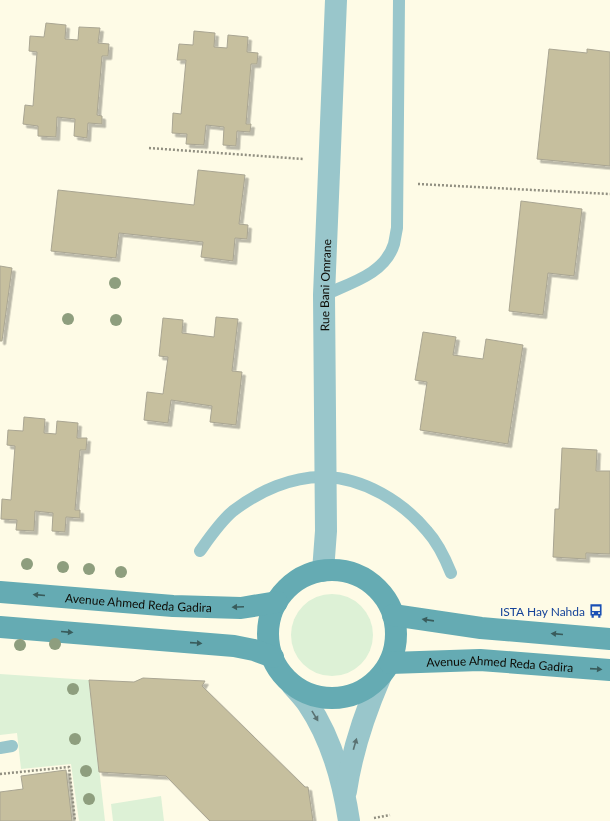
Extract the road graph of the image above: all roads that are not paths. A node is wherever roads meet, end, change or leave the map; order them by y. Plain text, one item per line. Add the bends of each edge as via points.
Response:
1 (336, 0) edge
2 (399, 0) edge
3 (324, 295) junction
4 (326, 477) junction
5 (200, 551) dead end
6 (324, 571) junction
7 (451, 573) dead end
8 (0, 592) edge
9 (277, 602) junction
10 (393, 615) junction
11 (0, 627) edge
12 (610, 638) edge
13 (273, 657) junction
14 (385, 670) junction
15 (610, 670) edge
16 (292, 685) junction
17 (345, 796) junction
18 (349, 821) edge

1 - 3 street, Rue Bani Omrane
2 - 3 lane via 397,228 394,244 387,259 375,271
3 - 4 street, Rue Bani Omrane
4 - 5 lane via 300,479 276,486 253,497 219,525
4 - 6 street, Rue Bani Omrane
4 - 7 lane via 372,488 412,514 442,551
6 - 9 main road via 311,574 289,587
6 - 10 main road via 341,571 363,579 386,598
9 -> 8 main road, Avenue Ahmed Reda Gadira via 241,608 173,606
9 - 13 main road via 270,620 269,639
12 -> 10 main road via 481,628
10 - 14 main road via 397,631 396,647
11 -> 13 main road via 234,646
13 - 16 main road via 279,671
14 -> 15 main road, Avenue Ahmed Reda Gadira via 480,660
14 - 16 main road via 360,692 337,698 314,696
17 -> 14 street via 355,744 370,700
16 -> 17 street via 320,724 330,746
17 - 18 street

